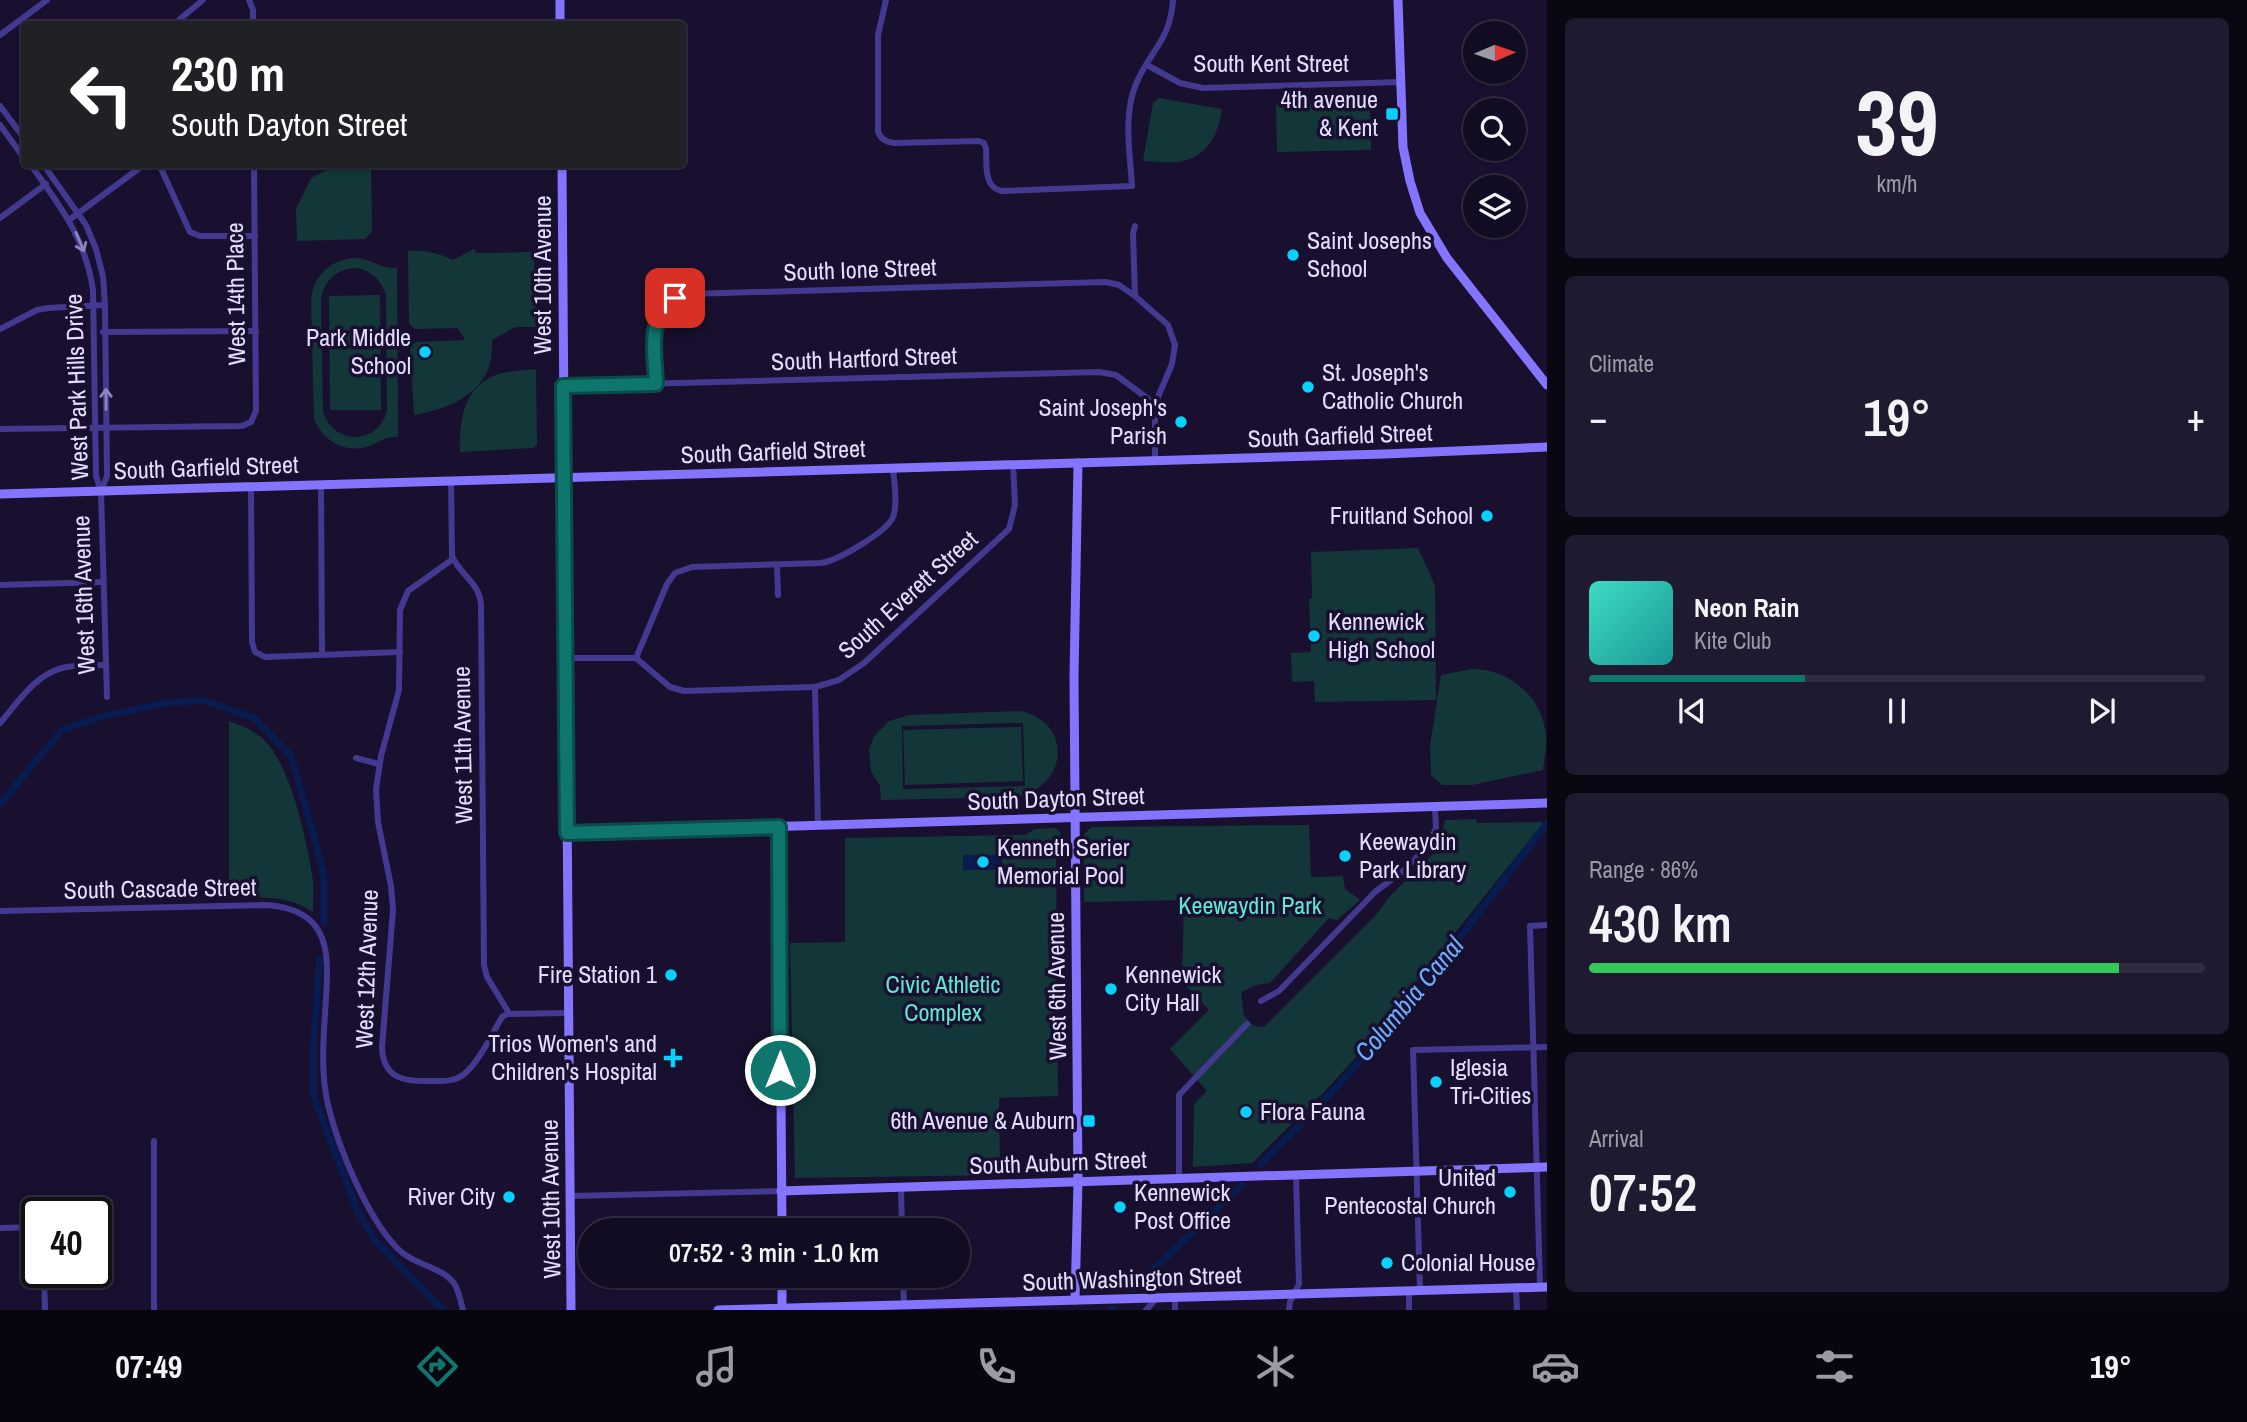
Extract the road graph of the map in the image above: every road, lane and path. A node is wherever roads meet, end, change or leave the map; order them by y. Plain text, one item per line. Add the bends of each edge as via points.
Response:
1 (47, 0) edge
2 (203, 0) edge
3 (249, 0) edge
4 (560, 0) edge
5 (886, 0) edge
6 (1173, 0) edge
7 (1398, 0) edge
8 (178, 21) edge
9 (253, 21) edge
10 (560, 21) edge
11 (0, 35) edge
12 (1146, 65) junction
13 (1401, 82) junction
14 (0, 106) edge
15 (0, 125) edge
16 (21, 133) edge
17 (21, 139) edge
18 (14, 144) junction
19 (21, 154) edge
20 (33, 168) edge
21 (46, 168) edge
22 (140, 168) edge
23 (161, 168) edge
24 (254, 168) edge
25 (562, 168) edge
26 (54, 178) junction
27 (45, 185) junction
28 (79, 213) junction
29 (0, 218) edge
30 (69, 220) junction
31 (1135, 226) dead end
32 (255, 236) junction
33 (1135, 296) junction
34 (94, 305) junction
35 (105, 305) junction
36 (0, 329) edge
37 (256, 331) junction
38 (94, 332) junction
39 (106, 332) junction
40 (656, 384) junction
41 (1547, 385) edge
42 (563, 386) junction
43 (1155, 404) junction
44 (95, 427) junction
45 (106, 427) junction
46 (0, 429) edge
47 (1547, 447) edge
48 (1156, 461) junction
49 (1078, 463) junction
50 (1013, 464) junction
51 (893, 468) junction
52 (564, 477) junction
53 (451, 480) junction
54 (321, 484) junction
55 (251, 486) junction
56 (101, 491) junction
57 (0, 494) edge
58 (453, 559) junction
59 (778, 565) junction
60 (103, 582) junction
61 (0, 585) edge
62 (778, 595) dead end
63 (400, 652) junction
64 (322, 654) junction
65 (565, 658) junction
66 (636, 658) junction
67 (105, 665) junction
68 (815, 687) junction
69 (107, 697) dead end
70 (0, 723) edge
71 (356, 758) dead end
72 (379, 764) junction
73 (1547, 803) edge
74 (1435, 808) junction
75 (1075, 818) junction
76 (818, 825) junction
77 (779, 827) junction
78 (567, 833) junction
79 (0, 911) edge
80 (1547, 925) edge
81 (1261, 1001) dead end
82 (509, 1013) junction
83 (569, 1013) junction
84 (1247, 1024) dead end
85 (1534, 1047) junction
86 (1547, 1047) edge
87 (154, 1141) dead end
88 (1542, 1167) edge
89 (1416, 1171) junction
90 (1296, 1175) junction
91 (1179, 1179) junction
92 (1078, 1182) junction
93 (901, 1187) junction
94 (781, 1191) junction
95 (570, 1196) junction
96 (782, 1218) edge
97 (902, 1218) edge
98 (21, 1227) edge
99 (0, 1228) edge
100 (1544, 1287) edge
101 (44, 1288) edge
102 (782, 1288) edge
103 (903, 1288) edge
104 (1516, 1288) junction
105 (1409, 1291) junction
106 (1420, 1291) junction
107 (1294, 1294) junction
108 (1175, 1297) junction
109 (1157, 1298) junction
110 (904, 1305) junction
111 (1075, 1305) edge
112 (891, 1308) edge
113 (782, 1309) edge
114 (45, 1310) edge
115 (154, 1310) edge
116 (463, 1310) edge
117 (571, 1310) edge
118 (718, 1310) edge
119 (1146, 1310) edge
120 (1175, 1310) edge
121 (1289, 1310) edge
122 (1409, 1310) edge
123 (1517, 1310) edge

1 - 11 street
2 - 8 street
3 - 9 street
4 - 10 street
5 - 12 street via 878,43 878,131 894,143 979,141 986,148 989,184 997,190 1132,186 1129,110
6 - 12 street via 1167,30
7 - 13 street
12 - 13 street, South Kent Street via 1181,83 1203,88
13 - 41 street via 1406,168 1420,214 1434,239
14 - 16 street
15 - 18 street
17 - 18 street
18 - 19 street
20 - 27 street, West Park Hills Drive
21 - 26 street, West Park Hills Drive
22 - 28 street
23 - 32 street via 190,232 197,236
24 - 32 street, West 14th Place
25 - 42 street, West 10th Avenue
26 - 27 street
26 - 28 street, West Park Hills Drive
27 - 29 street
27 - 30 street, West Park Hills Drive
28 - 30 street
28 - 35 street, West Park Hills Drive via 100,262
30 -> 34 street, West Park Hills Drive via 88,262
31 - 33 street
32 - 37 street, West 14th Place
33 - 40 street, South Ione Street via 1106,282 689,294 670,302 656,323
33 - 43 street, South Ione Street via 1165,321 1174,337 1174,359
34 - 35 street
34 - 36 street via 48,307
34 - 38 street, West Park Hills Drive
35 - 39 street, West Park Hills Drive
37 - 39 street
37 - 45 street, West 14th Place via 256,411 251,422 242,426
38 - 39 street
38 - 44 street, West Park Hills Drive
45 -> 39 street, West Park Hills Drive
40 - 42 street, South Hartford Street
40 - 43 street, South Hartford Street via 1105,372
42 - 52 street, West 10th Avenue
43 - 48 street
44 - 45 street
44 - 46 street
44 - 56 street, West Park Hills Drive via 96,476
45 - 56 street, West Park Hills Drive via 107,476
47 - 48 street, South Garfield Street
48 - 49 street, South Garfield Street
49 - 50 street, South Garfield Street
49 - 75 street, West 6th Avenue
50 - 51 street, South Garfield Street
50 - 68 street, South Everett Street via 1014,514 1004,535 864,663 839,680
51 - 52 street, South Garfield Street
51 - 59 street via 894,514 884,529 828,562
52 - 53 street, South Garfield Street
52 - 65 street, West 10th Avenue
53 - 54 street, South Garfield Street
53 - 58 street
54 - 55 street, South Garfield Street
54 - 64 street
55 - 56 street, South Garfield Street
55 - 64 street via 255,652 265,657
56 - 57 street, South Garfield Street
56 - 60 street, West 16th Avenue
58 - 63 street, West 12th Avenue via 405,595 400,610
58 - 82 street, West 11th Avenue via 481,598 484,965
59 - 62 street
59 - 66 street via 692,567 675,573
60 - 61 street
60 - 67 street, West 16th Avenue
63 - 64 street
63 - 72 street, West 12th Avenue via 399,690
65 - 66 street
65 - 78 street, West 10th Avenue
66 - 68 street, South Everett Street via 670,687 684,691
67 - 69 street, West 16th Avenue
67 - 70 street via 70,666 48,673
68 - 76 street
71 - 72 street
72 - 82 street, West 12th Avenue via 377,811 393,910 383,1060 402,1079 458,1078 468,1071
73 - 74 street, South Dayton Street
74 - 75 street, South Dayton Street
74 - 81 street via 1436,828 1429,845 1375,892 1279,992
75 - 76 street, South Dayton Street
75 - 92 street, West 6th Avenue
76 - 77 street, South Dayton Street
77 - 78 street, South Dayton Street
77 - 94 street
78 - 83 street, West 10th Avenue
79 - 116 street, South Cascade Street via 268,905 290,908 315,925 328,960 323,1068 338,1137 380,1227 405,1257 450,1278
80 - 85 street via 1530,926
82 - 83 street
83 - 95 street, West 10th Avenue
84 - 91 street via 1179,1094
85 - 86 street
85 - 88 street
85 - 89 street via 1413,1050
87 - 115 street
88 - 89 street, South Auburn Street
88 - 100 street
89 - 90 street, South Auburn Street
89 - 106 street
90 - 91 street, South Auburn Street
90 - 107 street via 1299,1284
91 - 92 street, South Auburn Street
92 - 93 street, South Auburn Street
92 - 111 street, West 6th Avenue
93 - 94 street, South Auburn Street
93 - 97 street
94 - 95 street, South Auburn Street
94 - 96 street
95 - 117 street, West 10th Avenue
98 - 99 street
100 - 104 street, South Washington Street
101 - 114 street
102 - 113 street
103 - 110 street
104 - 106 street, South Washington Street
104 - 123 street
105 - 106 street, South Washington Street
105 - 107 street, South Washington Street
105 - 122 street
107 - 108 street, South Washington Street
107 - 121 street
108 - 109 street, South Washington Street
108 - 120 street
109 - 111 street, South Washington Street
109 - 119 street
110 - 111 street, South Washington Street
110 - 112 street, South Washington Street
112 - 113 street, South Washington Street
113 - 118 street, South Washington Street

